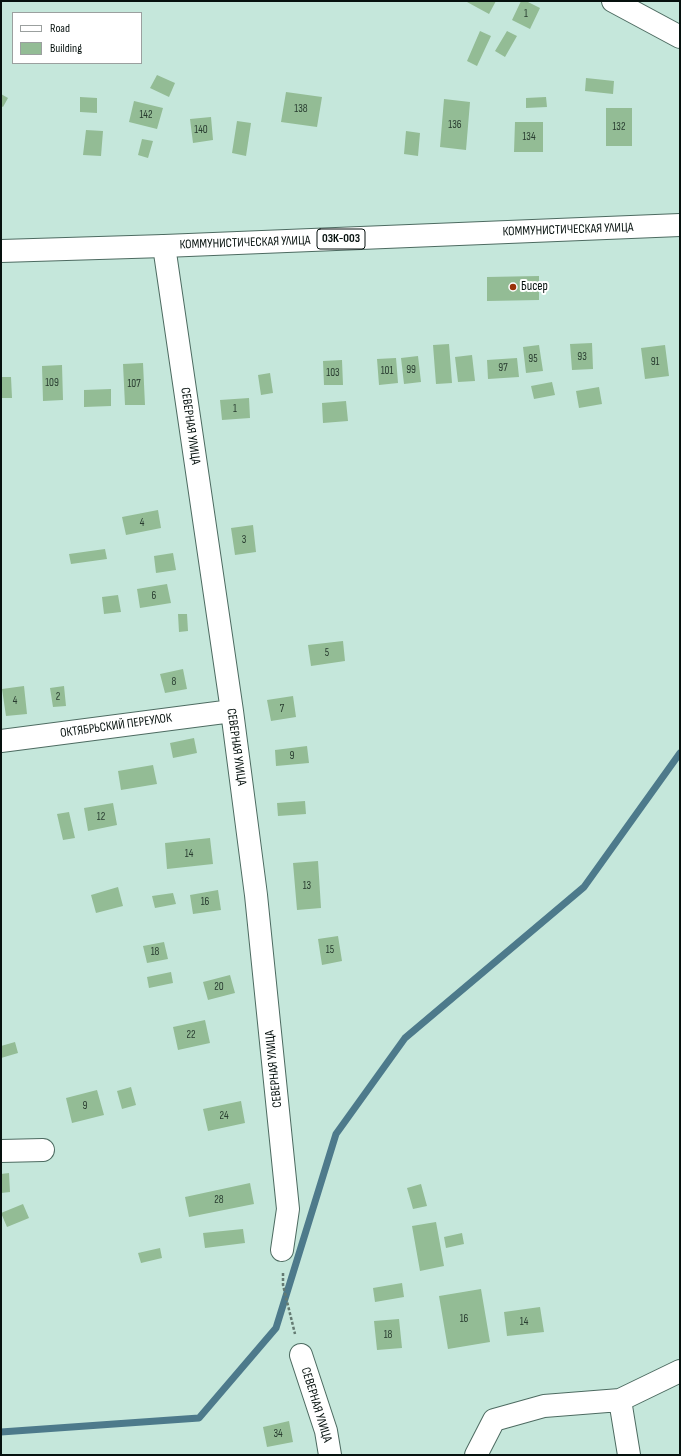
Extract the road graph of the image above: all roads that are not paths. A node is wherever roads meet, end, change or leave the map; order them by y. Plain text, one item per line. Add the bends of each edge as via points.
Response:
1 (613, 1) edge
2 (680, 37) edge
3 (680, 225) edge
4 (164, 246) junction
5 (1, 251) edge
6 (232, 711) junction
7 (1, 741) edge
8 (43, 1150) dead end
9 (1, 1151) edge
10 (282, 1250) dead end
11 (301, 1355) dead end
12 (680, 1371) edge
13 (620, 1400) junction
14 (330, 1455) edge
15 (476, 1455) edge
16 (629, 1455) edge

1 - 2 street
3 - 4 street, КОММУНИСТИЧЕСКАЯ УЛИЦА / 03К-003
4 - 5 street, КОММУНИСТИЧЕСКАЯ УЛИЦА / 03К-003
4 - 6 street, СЕВЕРНАЯ УЛИЦА
6 - 7 street, ОКТЯБРЬСКИЙ ПЕРЕУЛОК
6 - 10 street, СЕВЕРНАЯ УЛИЦА via 256,895 280,1119 288,1209
8 - 9 street
11 - 14 street, СЕВЕРНАЯ УЛИЦА via 326,1431
12 - 13 street
13 - 15 street via 544,1406 494,1420
13 - 16 street

